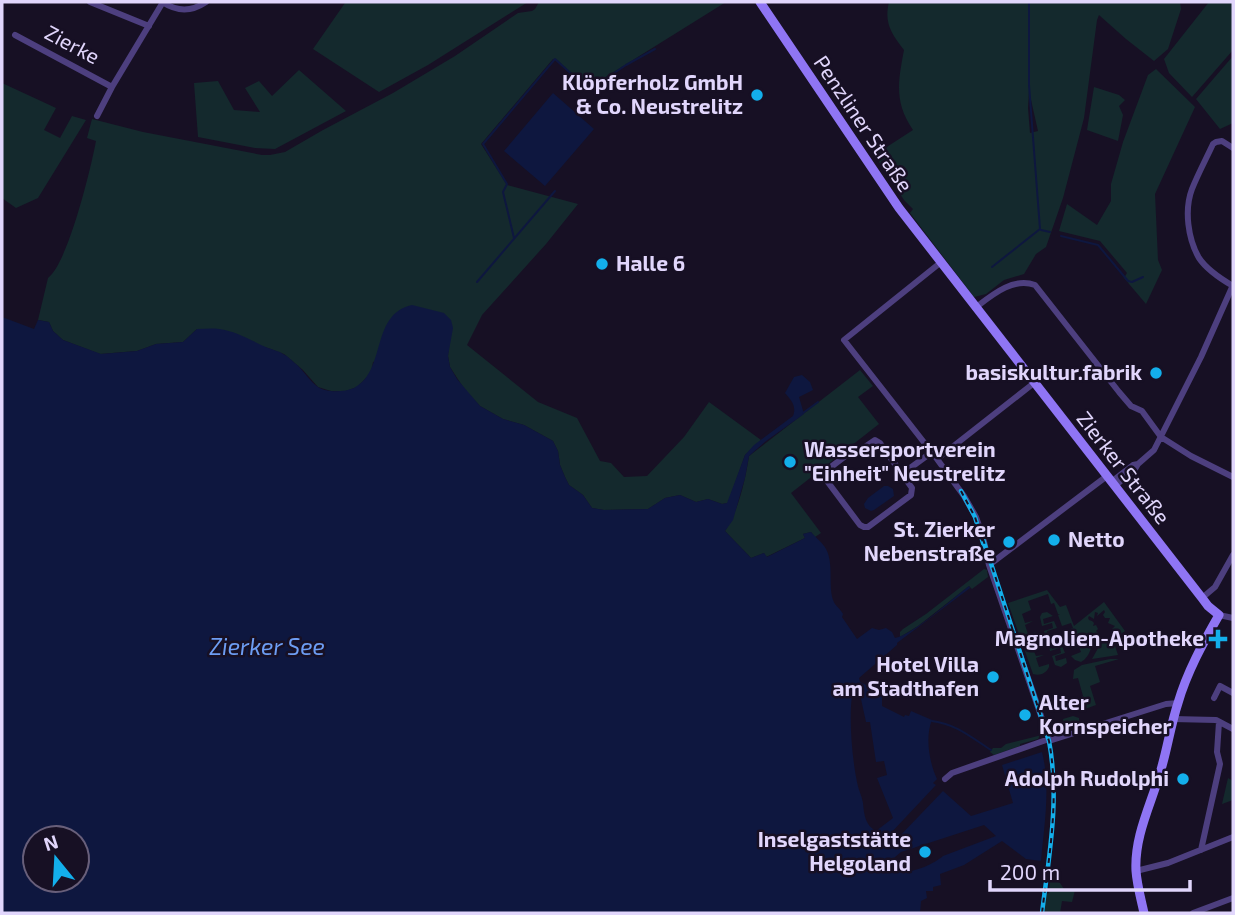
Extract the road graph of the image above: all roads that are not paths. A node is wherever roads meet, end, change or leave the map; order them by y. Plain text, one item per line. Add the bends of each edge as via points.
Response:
1 (90, 2) edge
2 (163, 2) edge
3 (206, 2) edge
4 (760, 2) edge
5 (149, 26) junction
6 (15, 34) dead end
7 (112, 87) junction
8 (97, 116) dead end
9 (1233, 148) edge
10 (940, 263) junction
11 (1233, 285) edge
12 (975, 308) junction
13 (1034, 383) junction
14 (1161, 437) junction
15 (932, 452) junction
16 (937, 459) junction
17 (902, 474) junction
18 (1233, 477) edge
19 (1111, 482) junction
20 (1233, 555) edge
21 (989, 565) junction
22 (1205, 596) junction
23 (1219, 615) junction
24 (1233, 618) edge
25 (1233, 693) edge
26 (1214, 698) dead end
27 (1178, 703) junction
28 (1174, 719) junction
29 (1219, 722) junction
30 (1233, 729) edge
31 (1049, 739) junction
32 (945, 779) dead end
33 (1233, 838) edge
34 (1201, 850) junction
35 (1136, 871) junction
36 (1138, 888) junction
37 (1233, 898) edge
38 (1144, 913) edge
39 (1151, 913) edge
40 (1194, 913) edge

1 - 5 street
2 - 3 street, Zierke via 180,10
2 - 5 street, Zierke
4 - 10 main road, Penzliner Straße
5 - 7 street, Zierke
6 - 7 street, Zierke
7 - 8 street, Zierke
9 - 11 street via 1222,141 1213,144 1192,191 1188,219 1199,258
10 - 12 main road, Zierker Straße
10 - 15 street via 844,340
11 - 14 street
12 - 13 main road, Zierker Straße
12 - 14 street via 1003,288 1035,285
13 - 16 street
13 - 19 main road, Zierker Straße
14 - 18 street
14 - 19 street via 1154,450
15 - 16 street
15 - 17 street
16 - 21 street via 976,517
17 - 17 street via 912,488 911,495 866,528 824,477 848,454 875,440
19 - 21 street
19 - 22 main road, Zierker Straße
20 - 22 street
21 - 31 street
22 - 23 main road, Zierker Straße
23 - 24 street
23 - 27 main road
25 - 26 street via 1220,686
27 - 28 main road
27 - 31 street
28 - 29 street
28 - 35 main road via 1140,834
29 - 30 street
29 - 34 street via 1220,764
31 - 32 street
33 - 34 street
34 - 35 street
35 - 36 main road
36 - 38 main road
36 - 39 main road
37 - 40 street

